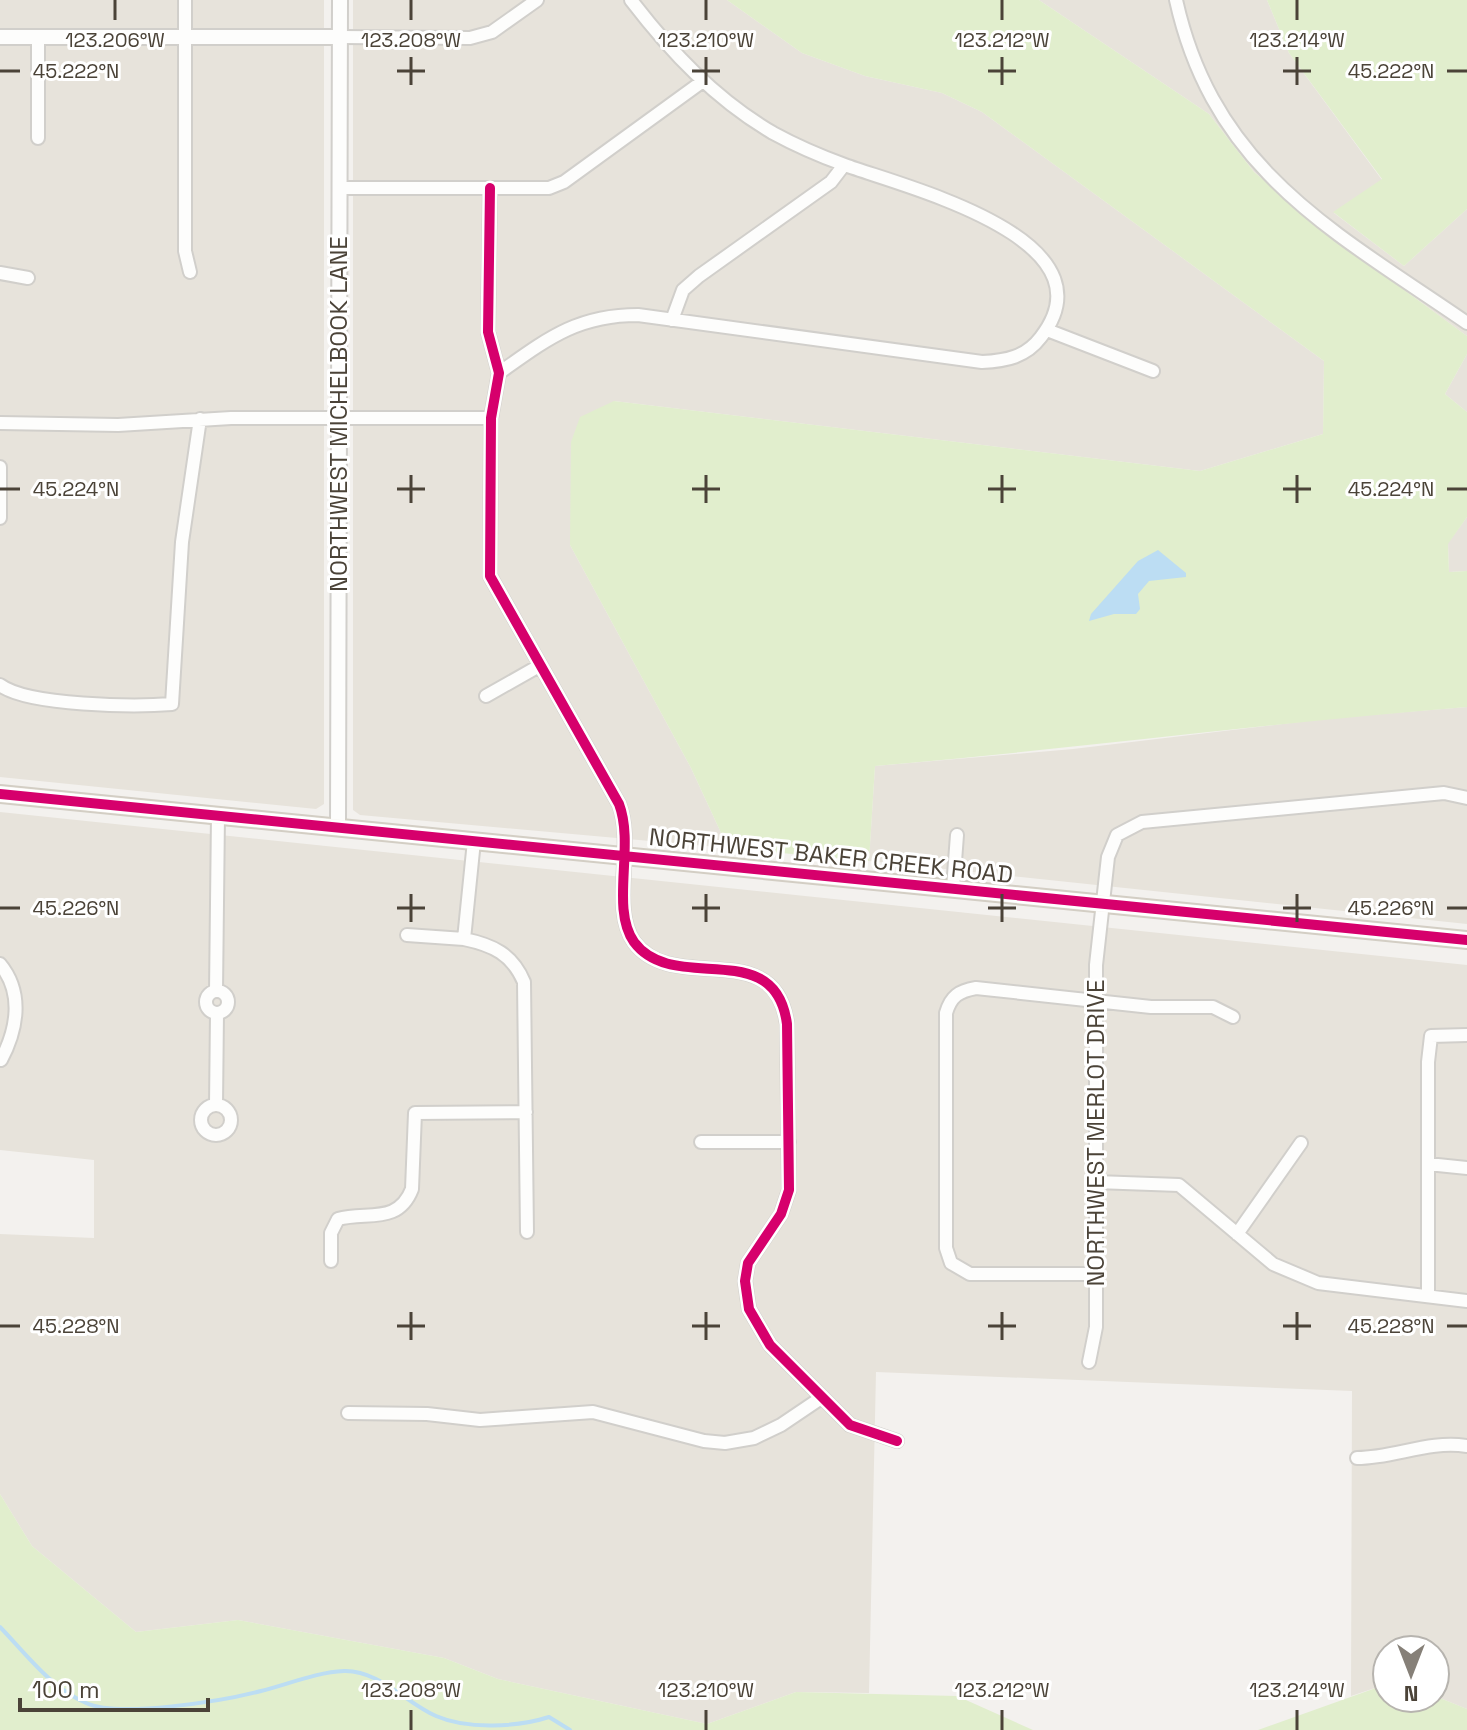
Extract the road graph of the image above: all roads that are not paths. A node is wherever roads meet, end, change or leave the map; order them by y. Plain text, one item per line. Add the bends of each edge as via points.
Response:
1 (185, 0) edge
2 (340, 0) edge
3 (537, 0) edge
4 (631, 0) edge
5 (1176, 0) edge
6 (0, 37) edge
7 (38, 37) junction
8 (185, 37) junction
9 (340, 37) junction
10 (703, 81) junction
11 (38, 138) dead end
12 (844, 165) junction
13 (339, 188) junction
14 (490, 188) junction
15 (190, 272) dead end
16 (0, 273) edge
17 (28, 278) dead end
18 (672, 320) junction
19 (1467, 323) edge
20 (1047, 330) junction
21 (1153, 371) dead end
22 (499, 373) junction
23 (340, 418) junction
24 (491, 418) junction
25 (200, 419) junction
26 (0, 423) edge
27 (0, 467) edge
28 (0, 518) edge
29 (539, 666) junction
30 (0, 685) edge
31 (486, 696) dead end
32 (0, 794) edge
33 (1467, 798) edge
34 (218, 815) junction
35 (338, 828) junction
36 (957, 835) dead end
37 (474, 841) junction
38 (627, 856) junction
39 (953, 888) junction
40 (1103, 903) junction
41 (407, 935) dead end
42 (464, 939) junction
43 (1467, 940) edge
44 (0, 964) edge
45 (1096, 1000) junction
46 (1233, 1017) dead end
47 (1467, 1035) edge
48 (1, 1060) edge
49 (216, 1105) dead end
50 (526, 1112) junction
51 (701, 1142) dead end
52 (789, 1142) junction
53 (1301, 1143) dead end
54 (1428, 1164) junction
55 (1467, 1168) edge
56 (1096, 1182) junction
57 (527, 1232) dead end
58 (1237, 1234) junction
59 (331, 1261) dead end
60 (1096, 1274) junction
61 (1428, 1296) junction
62 (1467, 1301) edge
63 (1089, 1362) dead end
64 (821, 1398) junction
65 (348, 1413) dead end
66 (897, 1441) dead end
67 (1467, 1446) edge
68 (1357, 1458) dead end

1 - 8 street
2 - 9 street, NORTHWEST MICHELBOOK LANE
3 - 9 street via 492,32 470,38
4 - 10 street via 670,51
5 - 19 street via 1212,99 1266,175 1307,211
6 - 7 street
7 - 8 street
7 - 11 street
8 - 9 street
8 - 15 street via 185,251
9 - 13 street, NORTHWEST MICHELBOOK LANE
10 - 12 street via 772,132
10 - 14 street via 564,182 549,188
12 - 18 street via 831,182 683,290
12 - 20 street via 945,198 1021,238 1039,256 1055,291
13 - 14 street
13 - 23 street, NORTHWEST MICHELBOOK LANE
14 - 22 street via 488,332
16 - 17 street
18 - 20 street via 982,362 1019,356
18 - 22 street via 606,315 575,324
20 - 21 street
22 - 24 street
23 - 24 street
23 - 25 street
23 - 35 street, NORTHWEST MICHELBOOK LANE
24 - 29 street via 490,576
25 - 26 street via 118,425
25 - 30 street via 183,527 172,704 138,707 32,696
27 - 28 street
29 - 31 street
29 - 38 street via 619,804
32 - 34 main road, NORTHWEST BAKER CREEK ROAD
33 - 40 street, NORTHWEST MERLOT DRIVE via 1444,793 1142,822 1122,830 1112,842
34 - 35 main road, NORTHWEST BAKER CREEK ROAD
34 - 49 street via 216,991 206,1003 217,1013
35 - 37 main road, NORTHWEST BAKER CREEK ROAD
36 - 39 street, NORTHWEST BAKER CREEK ROAD
37 - 38 main road, NORTHWEST BAKER CREEK ROAD
37 - 42 street
38 - 39 main road, NORTHWEST BAKER CREEK ROAD
38 - 52 street via 627,930 647,955 667,964 748,972 776,993 787,1024
39 - 40 main road, NORTHWEST BAKER CREEK ROAD
40 - 43 main road, NORTHWEST BAKER CREEK ROAD
40 - 45 street, NORTHWEST MERLOT DRIVE
41 - 42 street
42 - 50 street via 510,957 524,982
44 - 48 street via 15,994 15,1035
45 - 46 street via 1213,1007
45 - 56 street, NORTHWEST MERLOT DRIVE
45 - 60 street via 965,990 949,1002 946,1029 946,1248 951,1263 970,1274
47 - 54 street via 1431,1036
50 - 57 street
50 - 59 street via 415,1113 408,1198 392,1213 338,1219 331,1233
51 - 52 street
52 - 64 street via 786,1204 748,1263 745,1296 770,1345
53 - 58 street
54 - 55 street
54 - 61 street
56 - 58 street via 1179,1185
56 - 60 street, NORTHWEST MERLOT DRIVE
58 - 61 street via 1273,1264 1318,1283
60 - 63 street, NORTHWEST MERLOT DRIVE via 1096,1327
61 - 62 street
64 - 65 street via 754,1438 725,1443 593,1412 480,1420
64 - 66 street via 850,1425
67 - 68 street via 1421,1445

